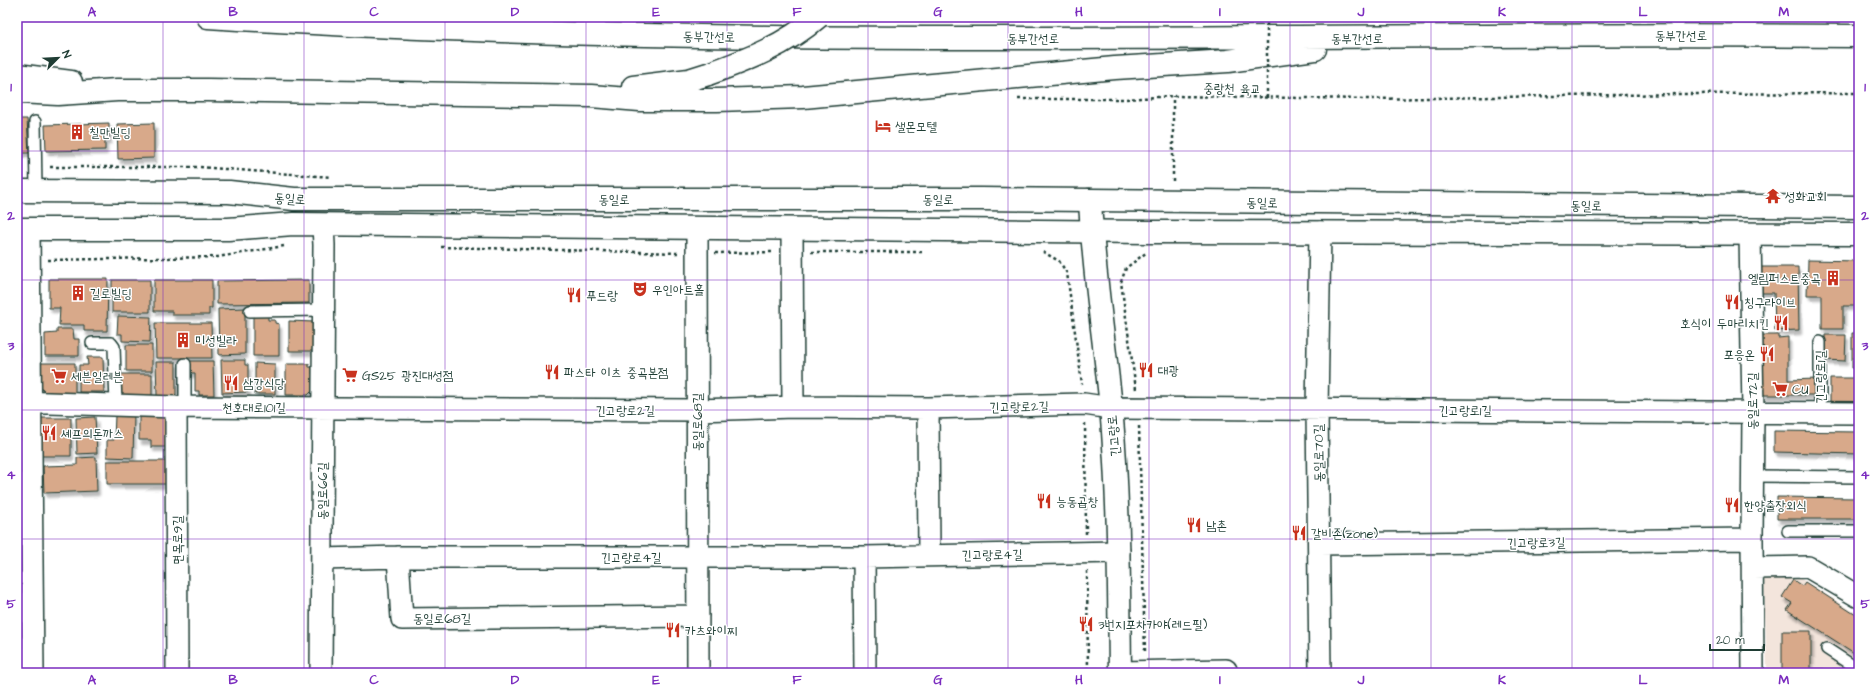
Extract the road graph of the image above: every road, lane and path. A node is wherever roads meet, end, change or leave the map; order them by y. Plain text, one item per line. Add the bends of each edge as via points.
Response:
1 (208, 17) edge
2 (818, 17) edge
3 (1267, 17) edge
4 (1859, 36) edge
5 (1405, 37) junction
6 (17, 75) edge
7 (117, 90) junction
8 (17, 92) edge
9 (1859, 93) edge
10 (590, 96) junction
11 (1173, 96) junction
12 (1267, 98) junction
13 (1016, 99) dead end
14 (36, 122) dead end
15 (1173, 184) dead end
16 (27, 191) edge
17 (981, 199) junction
18 (1090, 200) junction
19 (1859, 207) edge
20 (323, 224) junction
21 (697, 228) junction
22 (23, 229) edge
23 (792, 229) junction
24 (936, 230) junction
25 (1091, 230) junction
26 (1320, 232) junction
27 (1750, 234) junction
28 (1859, 234) edge
29 (286, 246) dead end
30 (434, 247) dead end
31 (794, 252) junction
32 (928, 252) dead end
33 (1038, 252) dead end
34 (697, 254) junction
35 (42, 260) dead end
36 (1126, 268) dead end
37 (324, 310) junction
38 (250, 311) dead end
39 (1820, 342) dead end
40 (92, 343) dead end
41 (185, 364) dead end
42 (24, 402) edge
43 (116, 404) junction
44 (1084, 404) junction
45 (181, 407) junction
46 (793, 407) junction
47 (322, 408) junction
48 (928, 408) junction
49 (1111, 408) junction
50 (1138, 408) junction
51 (1317, 409) junction
52 (698, 410) junction
53 (1753, 412) junction
54 (1820, 412) junction
55 (1859, 413) edge
56 (1752, 476) junction
57 (1859, 477) edge
58 (1788, 531) dead end
59 (1859, 531) edge
60 (1752, 539) junction
61 (1320, 544) junction
62 (1119, 552) junction
63 (929, 554) junction
64 (398, 557) junction
65 (698, 557) junction
66 (864, 557) junction
67 (322, 559) junction
68 (1753, 568) junction
69 (25, 579) edge
70 (1834, 581) junction
71 (1859, 581) edge
72 (1859, 597) edge
73 (698, 616) junction
74 (1827, 649) dead end
75 (1859, 670) edge
76 (1146, 672) junction
77 (1226, 672) edge
78 (33, 673) edge
79 (177, 673) edge
80 (321, 673) edge
81 (698, 673) edge
82 (865, 673) edge
83 (1120, 673) edge
84 (1320, 673) edge
85 (1753, 673) edge

1 - 5 main road, 동부간선로 via 508,33 652,36
2 - 10 main road, bridge via 773,48 749,60 689,80
3 - 12 path, 중랑천 육교, bridge
4 - 5 main road, 동부간선로
5 - 10 main road via 1228,61 1115,68 803,97 640,100
6 - 7 main road
7 - 8 main road via 58,94
7 - 10 main road
9 - 12 path via 1392,99
11 - 12 path, 중랑천 육교
11 - 13 path, 중랑천 육교
11 - 15 path
14 - 16 lane
16 - 17 main road, 동일로 via 229,192 294,199
17 - 18 main road, 동일로
17 - 24 main road via 990,206 990,215 964,216
18 - 19 main road, 동일로
18 - 25 main road, 긴고랑로
20 - 21 main road, 동일로
20 - 22 main road, 동일로 via 228,229
20 - 37 street, 동일로66길
21 - 23 main road, 동일로
21 - 34 street, 동일로68길
22 - 42 street
23 - 24 main road, 동일로
23 - 31 street
24 - 25 main road, 동일로
25 - 26 main road, 동일로
25 - 49 main road, 긴고랑로
26 - 27 main road, 동일로
26 - 51 street, 동일로70길
27 - 28 main road, 동일로
27 - 53 street, 동일로72길
29 - 35 path via 218,257
30 - 34 path
31 - 32 path
31 - 34 path
31 - 46 street
33 - 44 path via 1059,261 1067,273
34 - 52 street, 동일로68길
36 - 50 path via 1121,282
37 - 38 lane
37 - 47 street, 동일로66길
39 - 54 lane, 긴고랑로1길
40 - 43 lane via 111,343 114,347
41 - 45 lane
42 - 43 street, 천호대로101길
42 - 69 street
43 - 45 street, 천호대로101길
44 - 48 street, 긴고랑로2길
44 - 49 street, 긴고랑로2길
45 - 47 street, 천호대로101길
45 - 79 street, 면목로9길
46 - 48 street, 긴고랑로2길
46 - 52 street, 긴고랑로2길
47 - 52 street, 긴고랑로2길
47 - 67 street, 동일로66길
48 - 63 street
49 - 50 street, 긴고랑로1길
49 - 62 main road, 긴고랑로
50 - 51 street, 긴고랑로1길
50 - 76 path
51 - 53 street, 긴고랑로1길
51 - 61 street, 동일로70길
52 - 65 street, 동일로68길
53 - 54 street, 긴고랑로1길
53 - 56 street, 동일로72길
54 - 55 street, 긴고랑로1길
56 - 57 lane
56 - 60 street, 동일로72길
58 - 59 lane
60 - 61 street, 긴고랑로3길
60 - 68 street, 동일로72길
61 - 84 street, 동일로70길
62 - 63 street, 긴고랑로4길
62 - 83 main road, 긴고랑로
63 - 66 street, 긴고랑로4길
64 - 65 street, 긴고랑로4길
64 - 67 street, 긴고랑로4길
64 - 73 street, 동일로68길 via 402,619
65 - 66 street, 긴고랑로4길
65 - 73 street, 동일로68길
66 - 82 street
67 - 80 street, 동일로66길
68 - 70 street via 1808,567
68 - 85 street, 동일로72길
69 - 78 street
70 - 71 street
70 - 72 street
73 - 81 street, 동일로68길
74 - 75 lane
76 - 77 street, 긴고랑로
76 - 83 street, 긴고랑로

